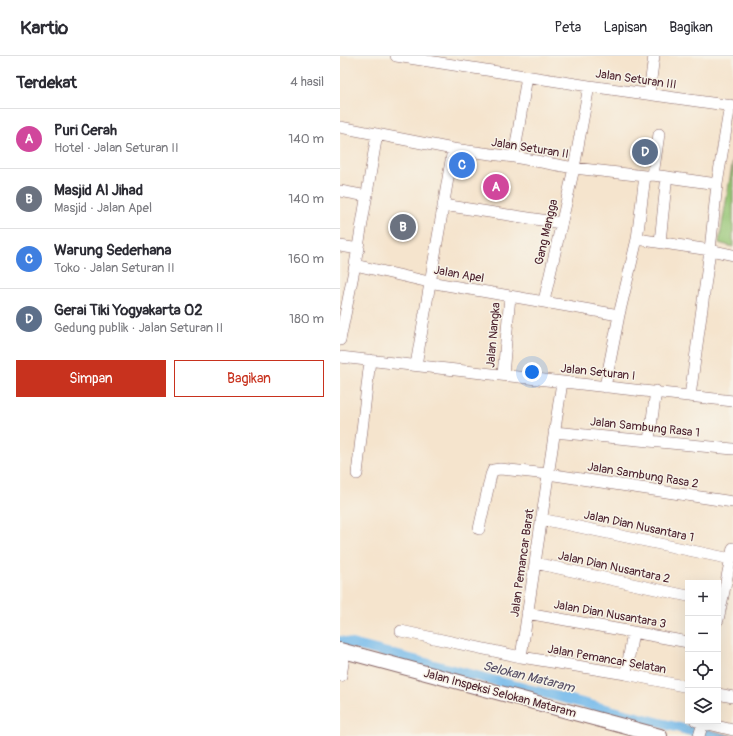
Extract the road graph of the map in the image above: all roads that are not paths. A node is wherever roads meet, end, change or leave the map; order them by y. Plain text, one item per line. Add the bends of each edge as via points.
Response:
1 (396, 56) edge
2 (654, 56) edge
3 (527, 76) junction
4 (589, 86) junction
5 (649, 94) junction
6 (731, 106) edge
7 (340, 127) edge
8 (377, 134) junction
9 (659, 134) dead end
10 (453, 149) junction
11 (514, 157) junction
12 (574, 168) junction
13 (649, 176) junction
14 (666, 184) dead end
15 (717, 184) junction
16 (340, 191) edge
17 (367, 196) junction
18 (443, 205) junction
19 (561, 223) junction
20 (637, 238) junction
21 (660, 242) junction
22 (340, 246) edge
23 (359, 249) junction
24 (710, 250) junction
25 (733, 255) edge
26 (355, 265) junction
27 (429, 282) junction
28 (510, 296) junction
29 (544, 301) junction
30 (619, 315) junction
31 (340, 340) edge
32 (340, 357) edge
33 (370, 360) junction
34 (416, 366) junction
35 (503, 375) junction
36 (562, 382) junction
37 (605, 387) junction
38 (656, 391) junction
39 (690, 396) junction
40 (733, 401) edge
41 (554, 432) junction
42 (649, 440) junction
43 (733, 449) edge
44 (356, 474) dead end
45 (548, 474) junction
46 (733, 502) edge
47 (541, 519) junction
48 (480, 530) dead end
49 (732, 554) edge
50 (535, 563) junction
51 (685, 595) edge
52 (721, 599) edge
53 (527, 613) junction
54 (401, 631) dead end
55 (633, 632) junction
56 (685, 641) edge
57 (343, 650) edge
58 (521, 657) junction
59 (626, 674) junction
60 (341, 676) dead end
61 (685, 686) edge
62 (721, 695) edge
63 (733, 697) edge
64 (700, 726) edge
65 (733, 730) edge
66 (660, 736) edge

1 - 3 street, Jalan Seturan III
2 - 5 street
3 - 4 street, Jalan Seturan III
3 - 11 street
4 - 5 street, Jalan Seturan III
4 - 12 street, Gang Mangga
5 - 6 street, Jalan Seturan III
6 - 15 street, Jalan Seturan III
7 - 8 street, Jalan Seturan II
8 - 10 street, Jalan Seturan II
8 - 17 street
9 - 13 street
10 - 11 street, Jalan Seturan II
10 - 18 street
11 - 12 street, Jalan Seturan II
12 - 13 street, Jalan Seturan II
12 - 19 street, Gang Mangga
13 - 15 street, Jalan Seturan II
13 - 20 street
14 - 21 street
15 - 24 street, Jalan Seturan III
16 - 17 street
17 - 23 street
18 - 19 street
18 - 27 street
19 - 29 street, Gang Mangga
20 - 21 street
20 - 30 street
21 - 24 street
22 - 23 street
23 - 26 street
24 - 25 street
24 - 39 street, Jalan Seturan III
26 - 27 street, Jalan Apel
26 - 31 street
27 - 28 street, Jalan Apel
27 - 34 street
28 - 29 street, Jalan Apel
28 - 35 street, Jalan Nangka
29 - 30 street, Jalan Apel
30 - 37 street
32 - 33 street, Jalan Seturan I
33 - 34 street, Jalan Seturan I
33 - 44 street
34 - 35 street, Jalan Seturan I
35 - 36 street, Jalan Seturan I
36 - 37 street, Jalan Seturan I
36 - 41 street, Jalan Pemancar Barat
37 - 38 street, Jalan Seturan I
38 - 39 street, Jalan Seturan I
38 - 42 street
39 - 40 street, Jalan Seturan I
41 - 42 street, Jalan Sambung Rasa 1
41 - 45 street, Jalan Pemancar Barat
42 - 43 street, Jalan Sambung Rasa 1
45 - 46 street, Jalan Sambung Rasa 2
45 - 47 street, Jalan Pemancar Barat
45 - 48 street via 494,470
47 - 49 street, Jalan Dian Nusantara 1
47 - 50 street, Jalan Pemancar Barat
49 - 52 street
50 - 51 street, Jalan Dian Nusantara 2
50 - 53 street, Jalan Pemancar Barat
53 - 55 street, Jalan Dian Nusantara 3
53 - 58 street, Jalan Pemancar Barat
54 - 58 street, Jalan Pemancar Selatan
55 - 56 street, Jalan Dian Nusantara 3
55 - 59 street
57 - 60 street
57 - 66 main road, Jalan Inspeksi Selokan Mataram
58 - 59 street, Jalan Pemancar Selatan
59 - 61 street, Jalan Pemancar Selatan
62 - 63 street
64 - 65 street

